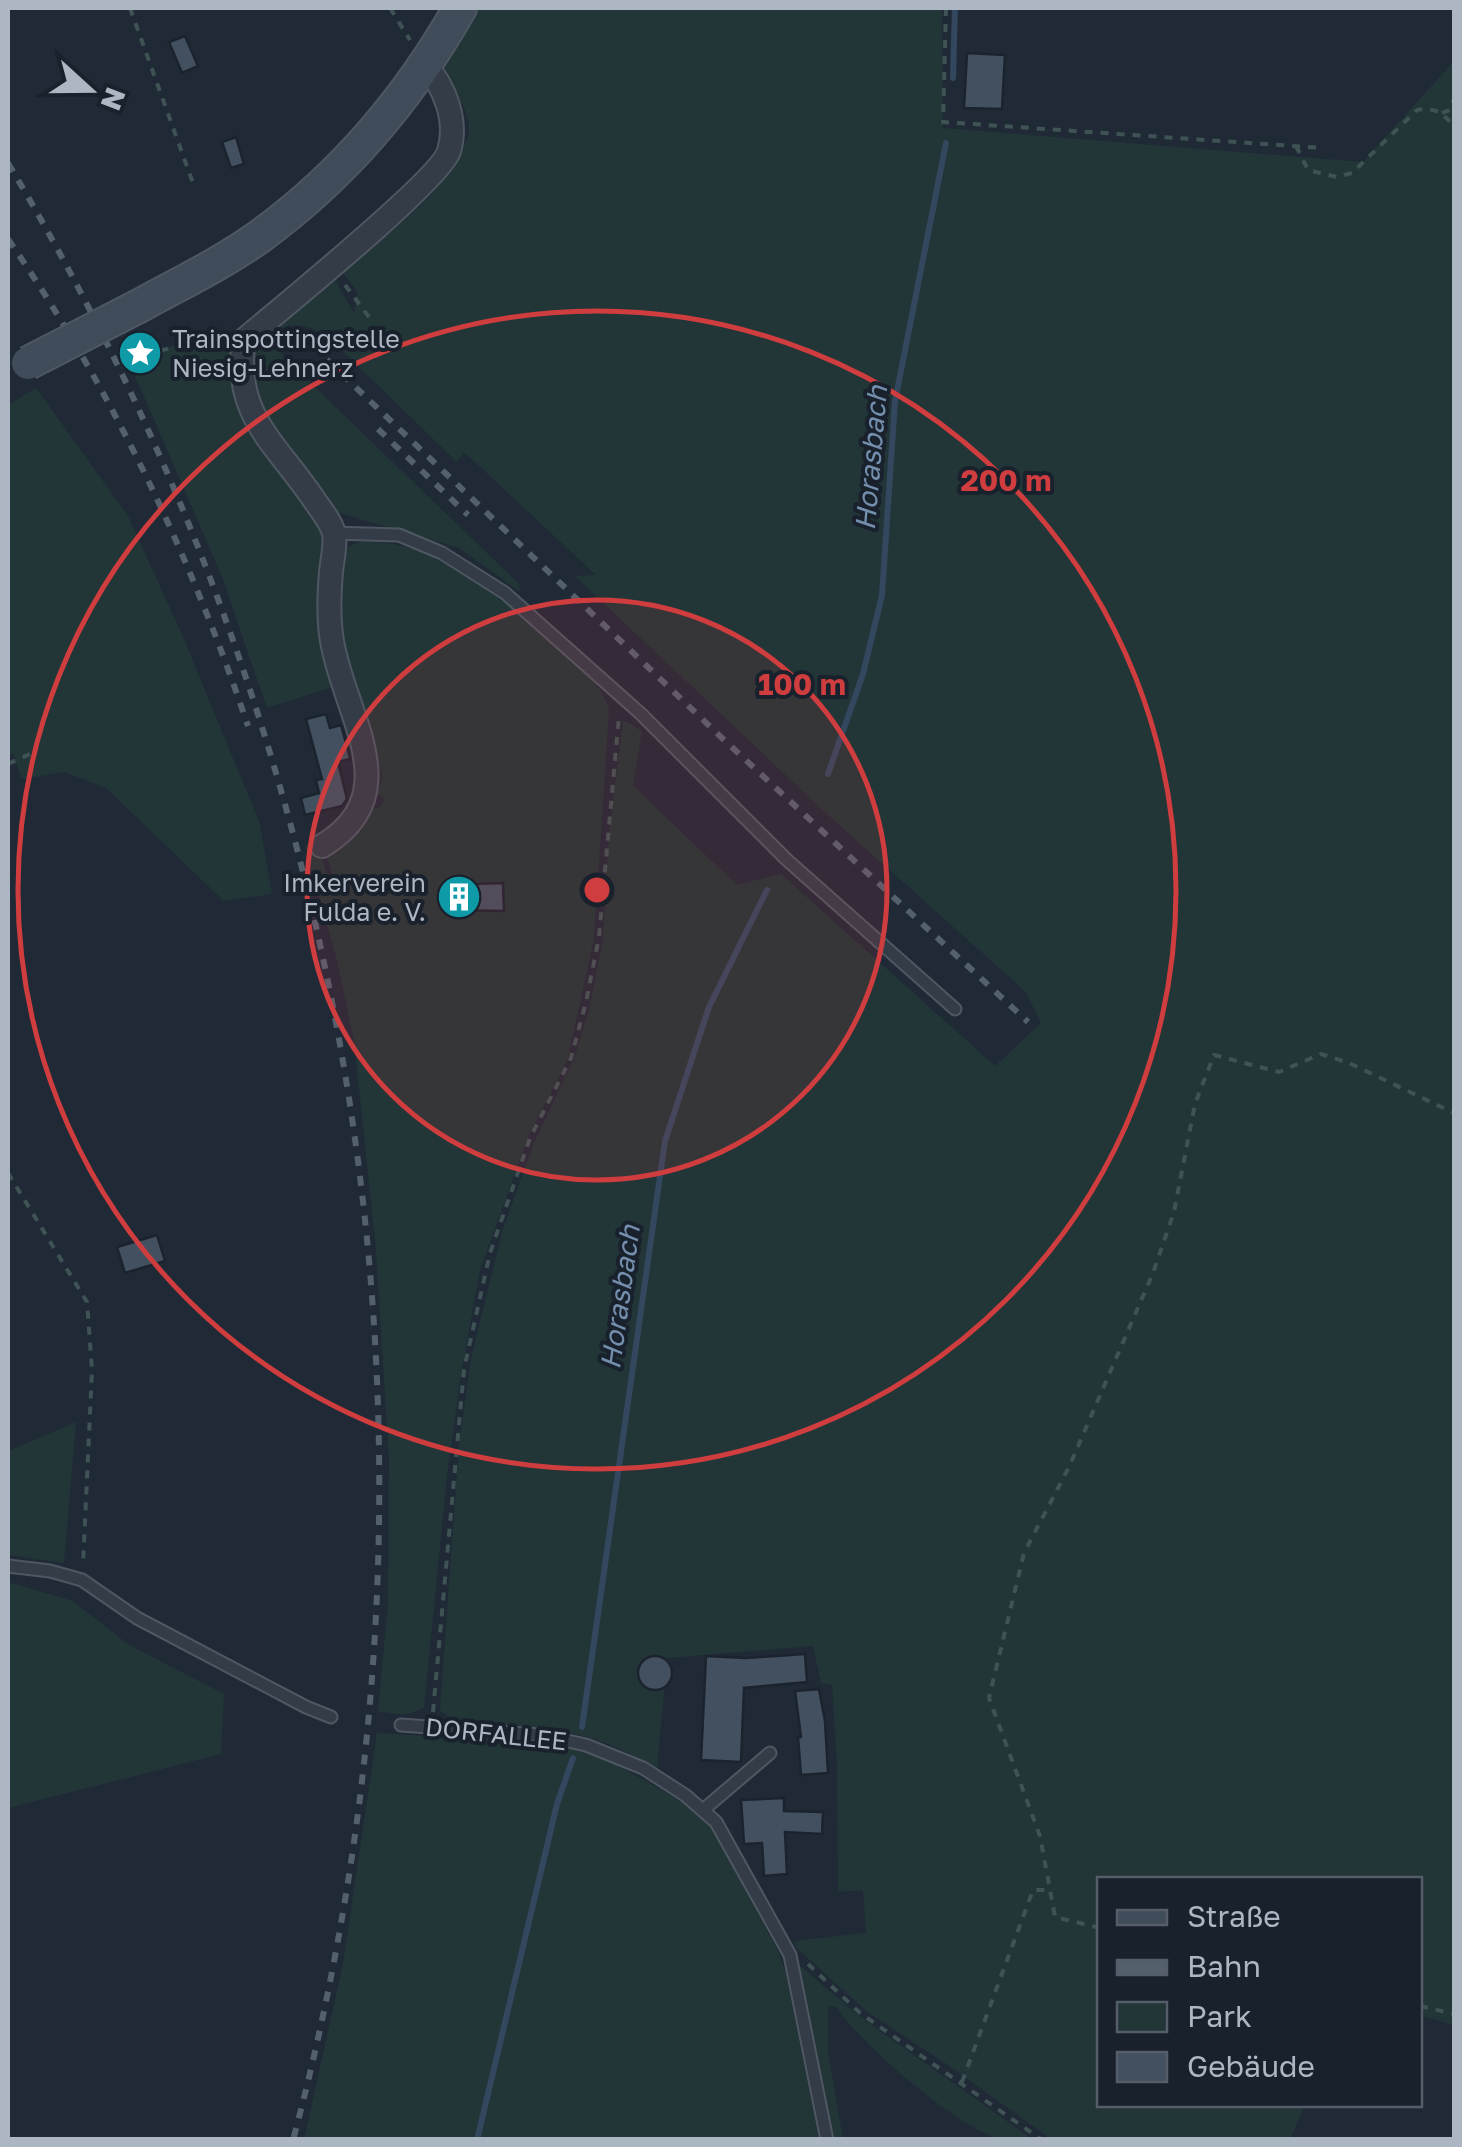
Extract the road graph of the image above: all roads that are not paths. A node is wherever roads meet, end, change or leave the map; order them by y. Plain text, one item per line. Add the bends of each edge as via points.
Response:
1 (460, 8) edge
2 (425, 65) junction
3 (18, 368) edge
4 (334, 534) junction
5 (322, 846) dead end
6 (955, 1010) dead end
7 (8, 1566) edge
8 (331, 1717) dead end
9 (402, 1725) dead end
10 (770, 1753) dead end
11 (702, 1810) junction
12 (827, 2140) edge

1 - 2 main road
2 - 3 main road, bridge via 386,120 292,212 216,264
2 - 4 street via 452,116 448,154 420,187 244,340 240,364 249,412
4 - 5 street via 332,642 362,747 367,795 345,831
4 - 6 lane via 399,535 505,592
7 - 8 lane via 82,1580 138,1618
9 - 11 lane, DORFALLEE via 540,1734 586,1745 643,1768
10 - 11 lane
11 - 12 lane, DORFALLEE via 716,1822 790,1954

